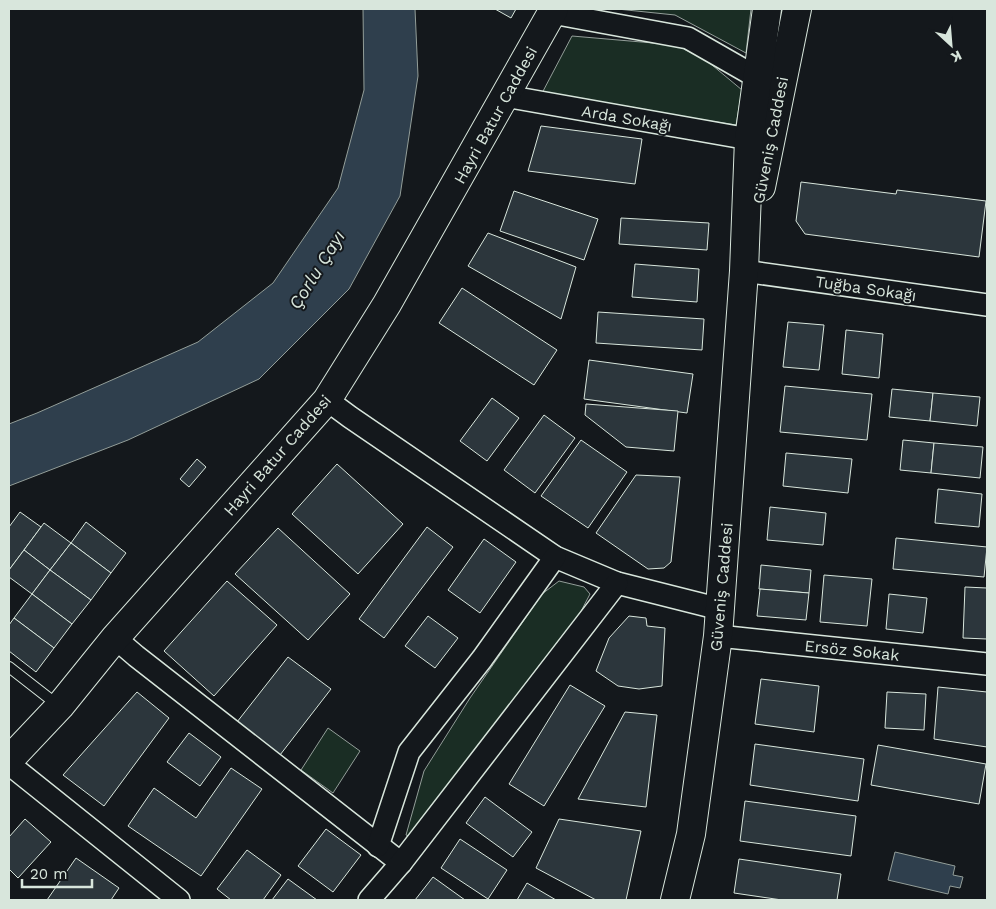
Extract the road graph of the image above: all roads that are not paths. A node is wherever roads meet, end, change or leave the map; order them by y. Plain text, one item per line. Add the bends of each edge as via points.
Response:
1 (767, 9) edge
2 (797, 9) edge
3 (553, 11) edge
4 (758, 78) junction
5 (504, 96) junction
6 (749, 139) junction
7 (744, 272) junction
8 (987, 305) edge
9 (327, 400) junction
10 (555, 557) junction
11 (617, 583) junction
12 (720, 609) junction
13 (718, 636) junction
14 (115, 638) junction
15 (987, 664) edge
16 (9, 667) edge
17 (60, 706) junction
18 (9, 760) edge
19 (9, 764) edge
20 (378, 846) junction
21 (401, 863) junction
22 (166, 897) edge
23 (368, 900) edge
24 (675, 900) edge

1 - 4 main road, Güveniş Caddesi
2 - 7 main road, Güveniş Caddesi
3 - 4 street via 688,38
3 - 5 main road, Hayri Batur Caddesi
4 - 6 main road, Güveniş Caddesi
5 - 6 street, Arda Sokağı
5 - 9 main road, Hayri Batur Caddesi via 387,304
6 - 7 main road, Güveniş Caddesi
7 - 8 street, Tuğba Sokağı
7 - 12 main road, Güveniş Caddesi
9 - 10 street
9 - 14 main road, Hayri Batur Caddesi
10 - 11 street
10 - 20 street via 482,659 409,752
11 - 12 street
11 - 21 street
12 - 13 main road, Güveniş Caddesi
13 - 15 street, Ersöz Sokak
13 - 24 main road, Güveniş Caddesi via 691,834
14 - 17 main road, Hayri Batur Caddesi
14 - 20 street
16 - 17 lane
17 - 18 main road, Hayri Batur Caddesi
19 - 22 street
20 - 21 street
21 - 23 street

